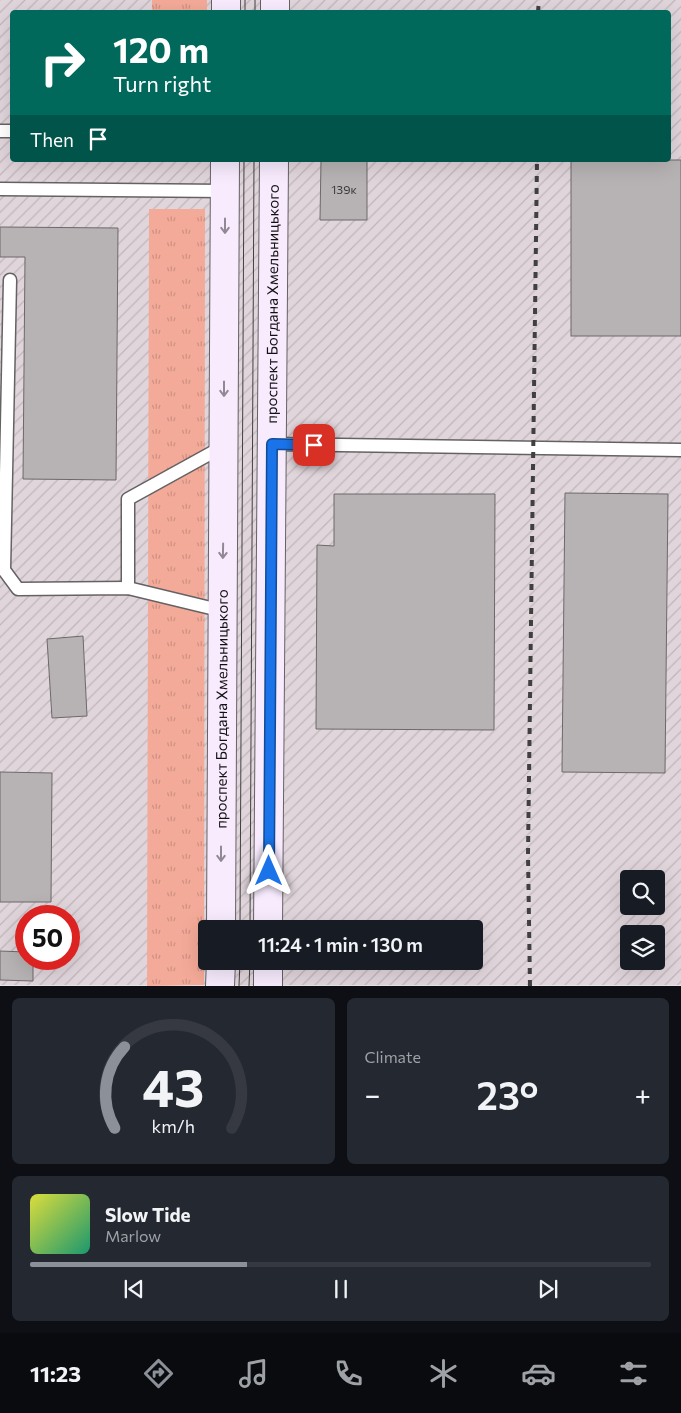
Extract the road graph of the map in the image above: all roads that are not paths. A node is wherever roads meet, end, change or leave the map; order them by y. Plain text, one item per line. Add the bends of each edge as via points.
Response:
1 (225, 162) edge
2 (274, 162) edge
3 (0, 189) edge
4 (225, 191) junction
5 (10, 280) dead end
6 (272, 444) junction
7 (224, 446) junction
8 (681, 450) edge
9 (128, 588) junction
10 (223, 611) junction
11 (221, 920) edge
12 (268, 920) edge
13 (221, 970) edge
14 (268, 970) edge
15 (220, 986) edge
16 (268, 986) edge

1 - 4 main road, проспект Богдана Хмельницького
2 - 6 main road, проспект Богдана Хмельницького
3 - 4 lane
4 -> 7 main road, проспект Богдана Хмельницького
5 - 9 lane via 4,570 18,589
6 - 8 lane
6 - 12 main road, проспект Богдана Хмельницького
7 - 9 lane via 128,499
7 -> 10 main road, проспект Богдана Хмельницького
9 - 10 lane
10 -> 11 main road, проспект Богдана Хмельницького
13 - 15 main road
14 - 16 main road

